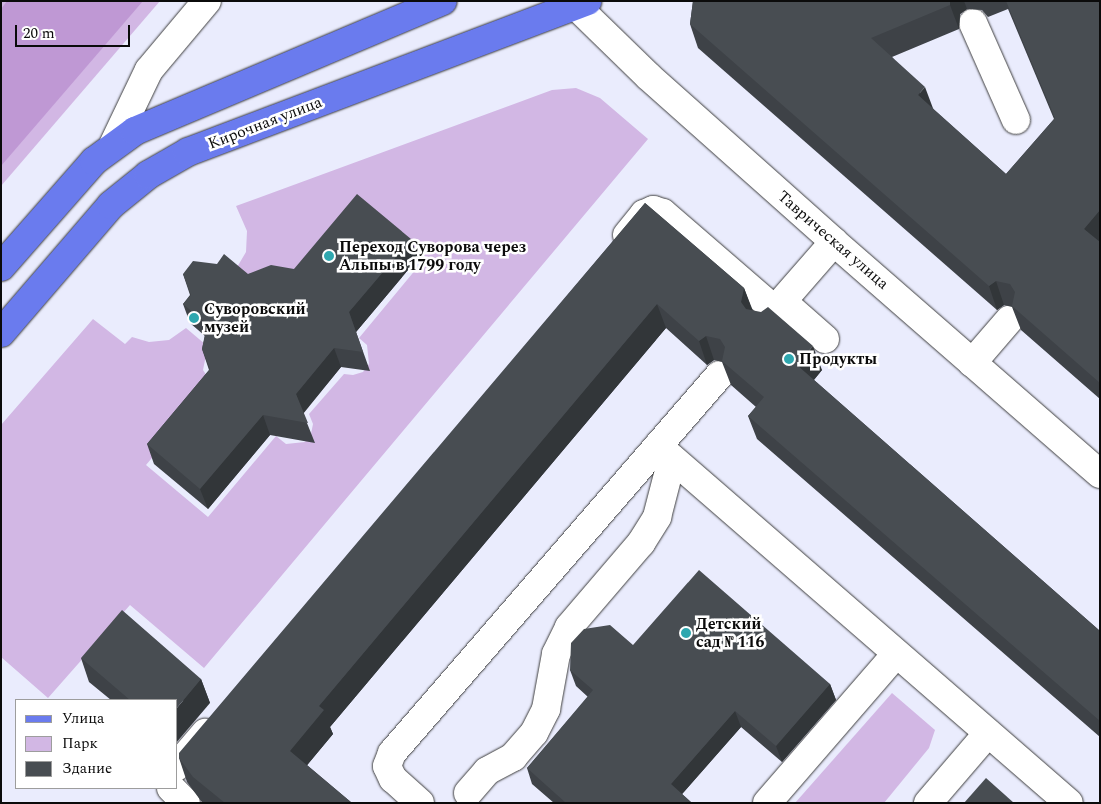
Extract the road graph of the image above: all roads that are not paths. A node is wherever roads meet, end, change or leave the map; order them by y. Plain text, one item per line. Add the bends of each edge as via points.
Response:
1 (206, 1) edge
2 (443, 1) edge
3 (578, 3) edge
4 (973, 23) dead end
5 (1016, 120) dead end
6 (113, 145) junction
7 (834, 242) junction
8 (612, 252) edge
9 (1, 267) edge
10 (774, 311) junction
11 (1009, 320) edge
12 (1, 333) edge
13 (825, 339) dead end
14 (972, 363) junction
15 (719, 375) edge
16 (665, 452) junction
17 (1100, 474) edge
18 (896, 654) junction
19 (219, 717) edge
20 (988, 733) junction
21 (178, 765) edge
22 (171, 789) edge
23 (468, 793) dead end
24 (186, 803) edge
25 (420, 803) edge
26 (767, 803) edge
27 (928, 803) edge
28 (1069, 803) edge

1 - 6 street via 149,70
2 - 6 main road via 183,108 134,130
3 - 7 street, Таврическая улица via 648,76
3 - 12 main road, Кирочная улица via 188,152 148,175 111,205
4 - 5 street
6 - 9 main road via 94,161
7 - 10 street
7 - 14 street, Таврическая улица
8 - 10 street via 644,214 653,210 663,213
10 - 13 street
11 - 14 street
14 - 17 street, Таврическая улица
15 - 16 street
16 - 18 street
16 - 23 street via 657,517 641,543 565,636 556,654 546,709 534,733 513,756 487,771
16 - 25 street via 392,753 387,766 393,779
18 - 20 street
18 - 26 street
19 - 21 street
20 - 27 street
20 - 28 street
22 - 24 street

